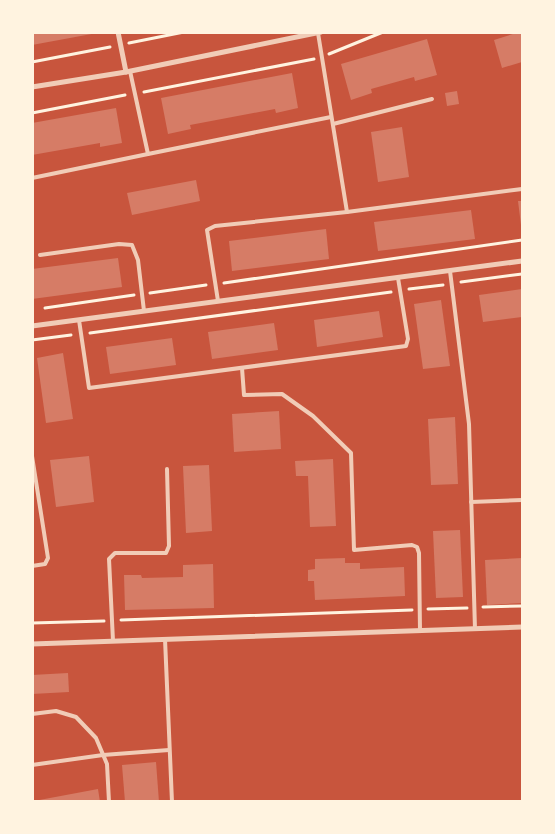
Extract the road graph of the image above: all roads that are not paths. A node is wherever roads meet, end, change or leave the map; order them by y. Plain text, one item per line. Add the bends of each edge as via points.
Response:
1 (118, 32) edge
2 (319, 33) edge
3 (128, 72) junction
4 (32, 87) edge
5 (432, 99) dead end
6 (332, 118) junction
7 (332, 124) junction
8 (148, 154) junction
9 (32, 178) edge
10 (522, 189) edge
11 (347, 212) junction
12 (40, 255) dead end
13 (522, 262) edge
14 (450, 271) junction
15 (398, 278) junction
16 (218, 301) junction
17 (144, 311) junction
18 (79, 320) junction
19 (32, 326) edge
20 (242, 368) junction
21 (32, 456) edge
22 (167, 469) dead end
23 (522, 500) edge
24 (471, 502) junction
25 (32, 566) edge
26 (522, 627) edge
27 (475, 629) junction
28 (420, 630) junction
29 (165, 639) junction
30 (113, 641) junction
31 (32, 644) edge
32 (32, 714) edge
33 (169, 750) junction
34 (104, 755) junction
35 (32, 765) edge
36 (109, 802) edge
37 (172, 802) edge

1 - 3 street
2 - 3 street
2 - 6 lane
3 - 4 street
3 - 8 lane
5 - 7 lane
6 - 7 lane
6 - 8 lane
7 - 11 lane
8 - 9 lane
10 - 11 lane
11 - 16 lane via 215,226 207,230
12 - 17 lane via 132,245 138,260
13 - 14 street
14 - 15 street
14 - 24 lane via 469,424
15 - 16 street
15 - 20 lane via 408,339 406,346
16 - 17 street
17 - 18 street
18 - 19 street
18 - 20 lane via 89,388
20 - 28 lane via 244,395 282,394 313,416 351,452 354,550 412,545 417,548
21 - 25 lane via 48,558 46,564
22 - 30 lane via 169,546 166,552 115,553 109,559
23 - 24 lane
24 - 27 lane
26 - 27 street
27 - 28 street
28 - 29 street
29 - 30 street
29 - 33 lane
30 - 31 street
32 - 34 lane via 56,712 76,717 96,738
33 - 34 lane
33 - 37 lane
34 - 35 lane
34 - 36 lane

